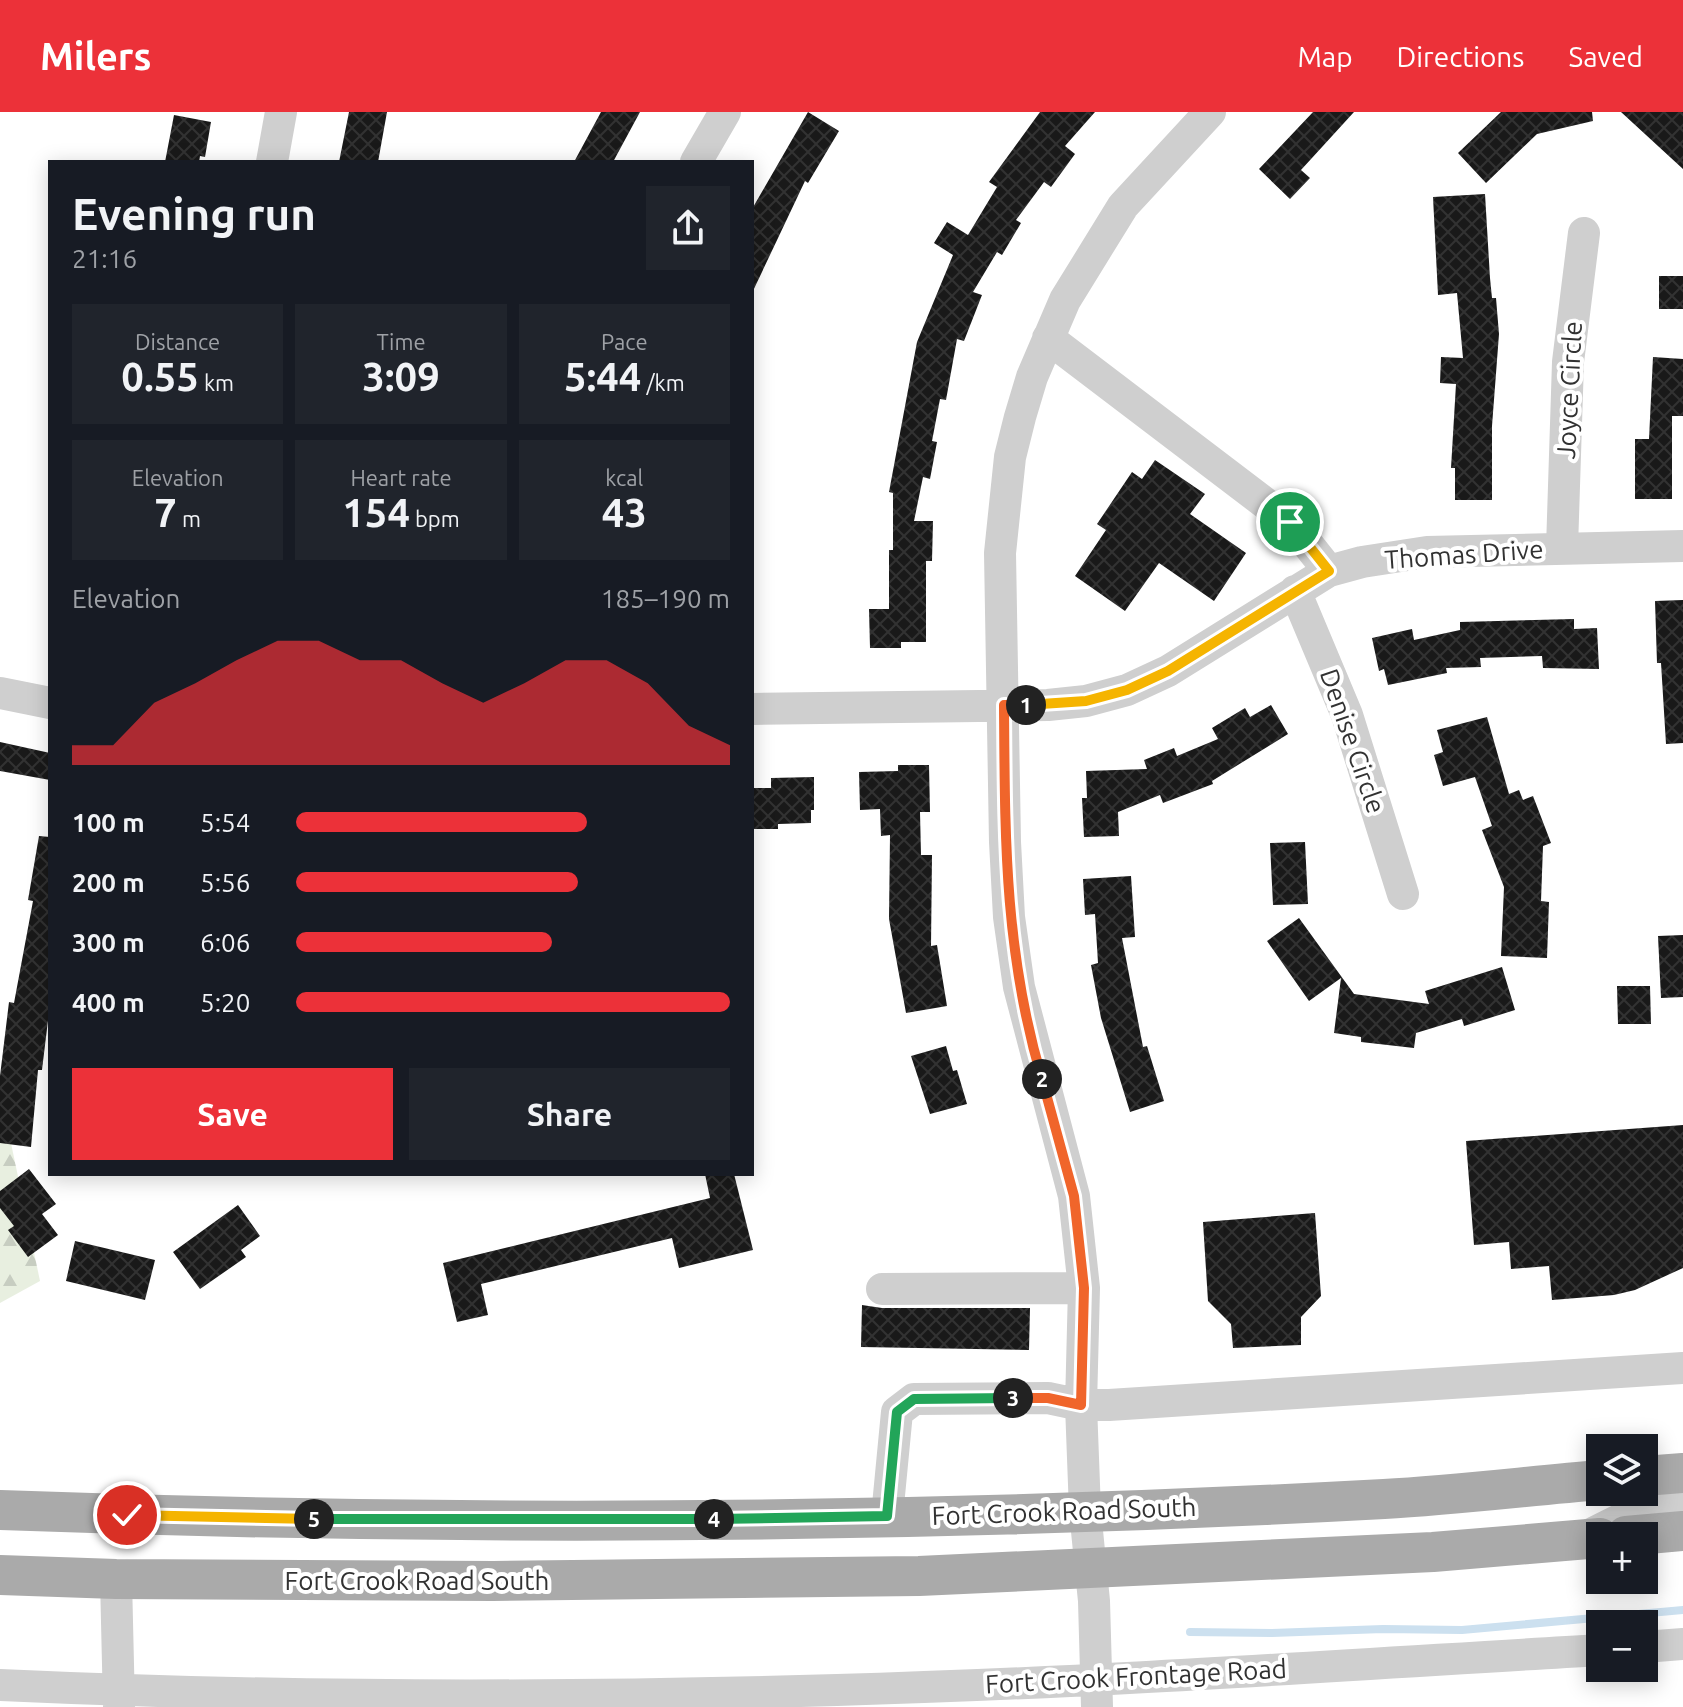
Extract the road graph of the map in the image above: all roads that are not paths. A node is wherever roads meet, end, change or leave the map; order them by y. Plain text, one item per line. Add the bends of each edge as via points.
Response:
1 (281, 112) edge
2 (725, 112) edge
3 (1210, 112) edge
4 (272, 160) edge
5 (697, 160) edge
6 (1584, 233) dead end
7 (1048, 338) junction
8 (1683, 546) edge
9 (1562, 548) junction
10 (1329, 571) junction
11 (1295, 591) junction
12 (0, 693) edge
13 (48, 703) edge
14 (1004, 705) junction
15 (754, 709) edge
16 (1403, 894) dead end
17 (1084, 1288) junction
18 (882, 1289) dead end
19 (1683, 1368) edge
20 (1081, 1405) junction
21 (1683, 1473) edge
22 (1658, 1475) edge
23 (1586, 1481) edge
24 (1683, 1502) edge
25 (0, 1510) edge
26 (1085, 1511) junction
27 (887, 1516) junction
28 (1618, 1522) edge
29 (1683, 1531) edge
30 (1658, 1533) edge
31 (1586, 1539) edge
32 (1090, 1566) junction
33 (0, 1575) edge
34 (116, 1579) junction
35 (1683, 1644) edge
36 (1658, 1646) edge
37 (1586, 1651) edge
38 (0, 1685) edge
39 (1097, 1693) edge
40 (119, 1699) edge
41 (706, 1699) edge
42 (816, 1699) edge
43 (596, 1700) edge

1 - 4 street
2 - 5 street
3 - 7 street via 1123,206
6 - 9 street, Joyce Circle via 1568,362
7 - 10 street via 1290,522
7 - 14 street via 1020,417 1004,504
8 - 9 street, Thomas Drive
9 - 10 street, Thomas Drive via 1427,552
10 - 11 street, Thomas Drive
11 - 14 street, Thomas Drive via 1168,671 1127,690 1086,701
11 - 16 street, Denise Circle via 1347,715
12 - 13 street
14 - 15 street, Thomas Drive
14 - 17 street via 1009,917 1034,1052 1074,1196
17 - 18 street
17 - 20 street
19 - 20 street
20 - 26 street
20 - 27 street via 1048,1398 914,1399 897,1412
21 - 22 main road
23 - 26 main road, Fort Crook Road South via 1387,1499
24 - 28 street via 1639,1510
25 - 27 main road, Fort Crook Road South via 333,1520
26 - 27 main road, Fort Crook Road South
26 - 32 street
29 - 30 main road
31 - 32 main road, Fort Crook Road South via 1433,1552
32 - 34 main road, Fort Crook Road South via 744,1579
32 - 39 street
33 - 34 main road, Fort Crook Road South
34 - 40 street
35 - 36 street
37 - 39 street, Fort Crook Frontage Road
38 - 40 street, Fort Crook Frontage Road
39 - 42 street, Fort Crook Frontage Road
40 - 43 street, Fort Crook Frontage Road via 324,1695
41 - 42 street, Fort Crook Frontage Road
41 - 43 street, Fort Crook Frontage Road

